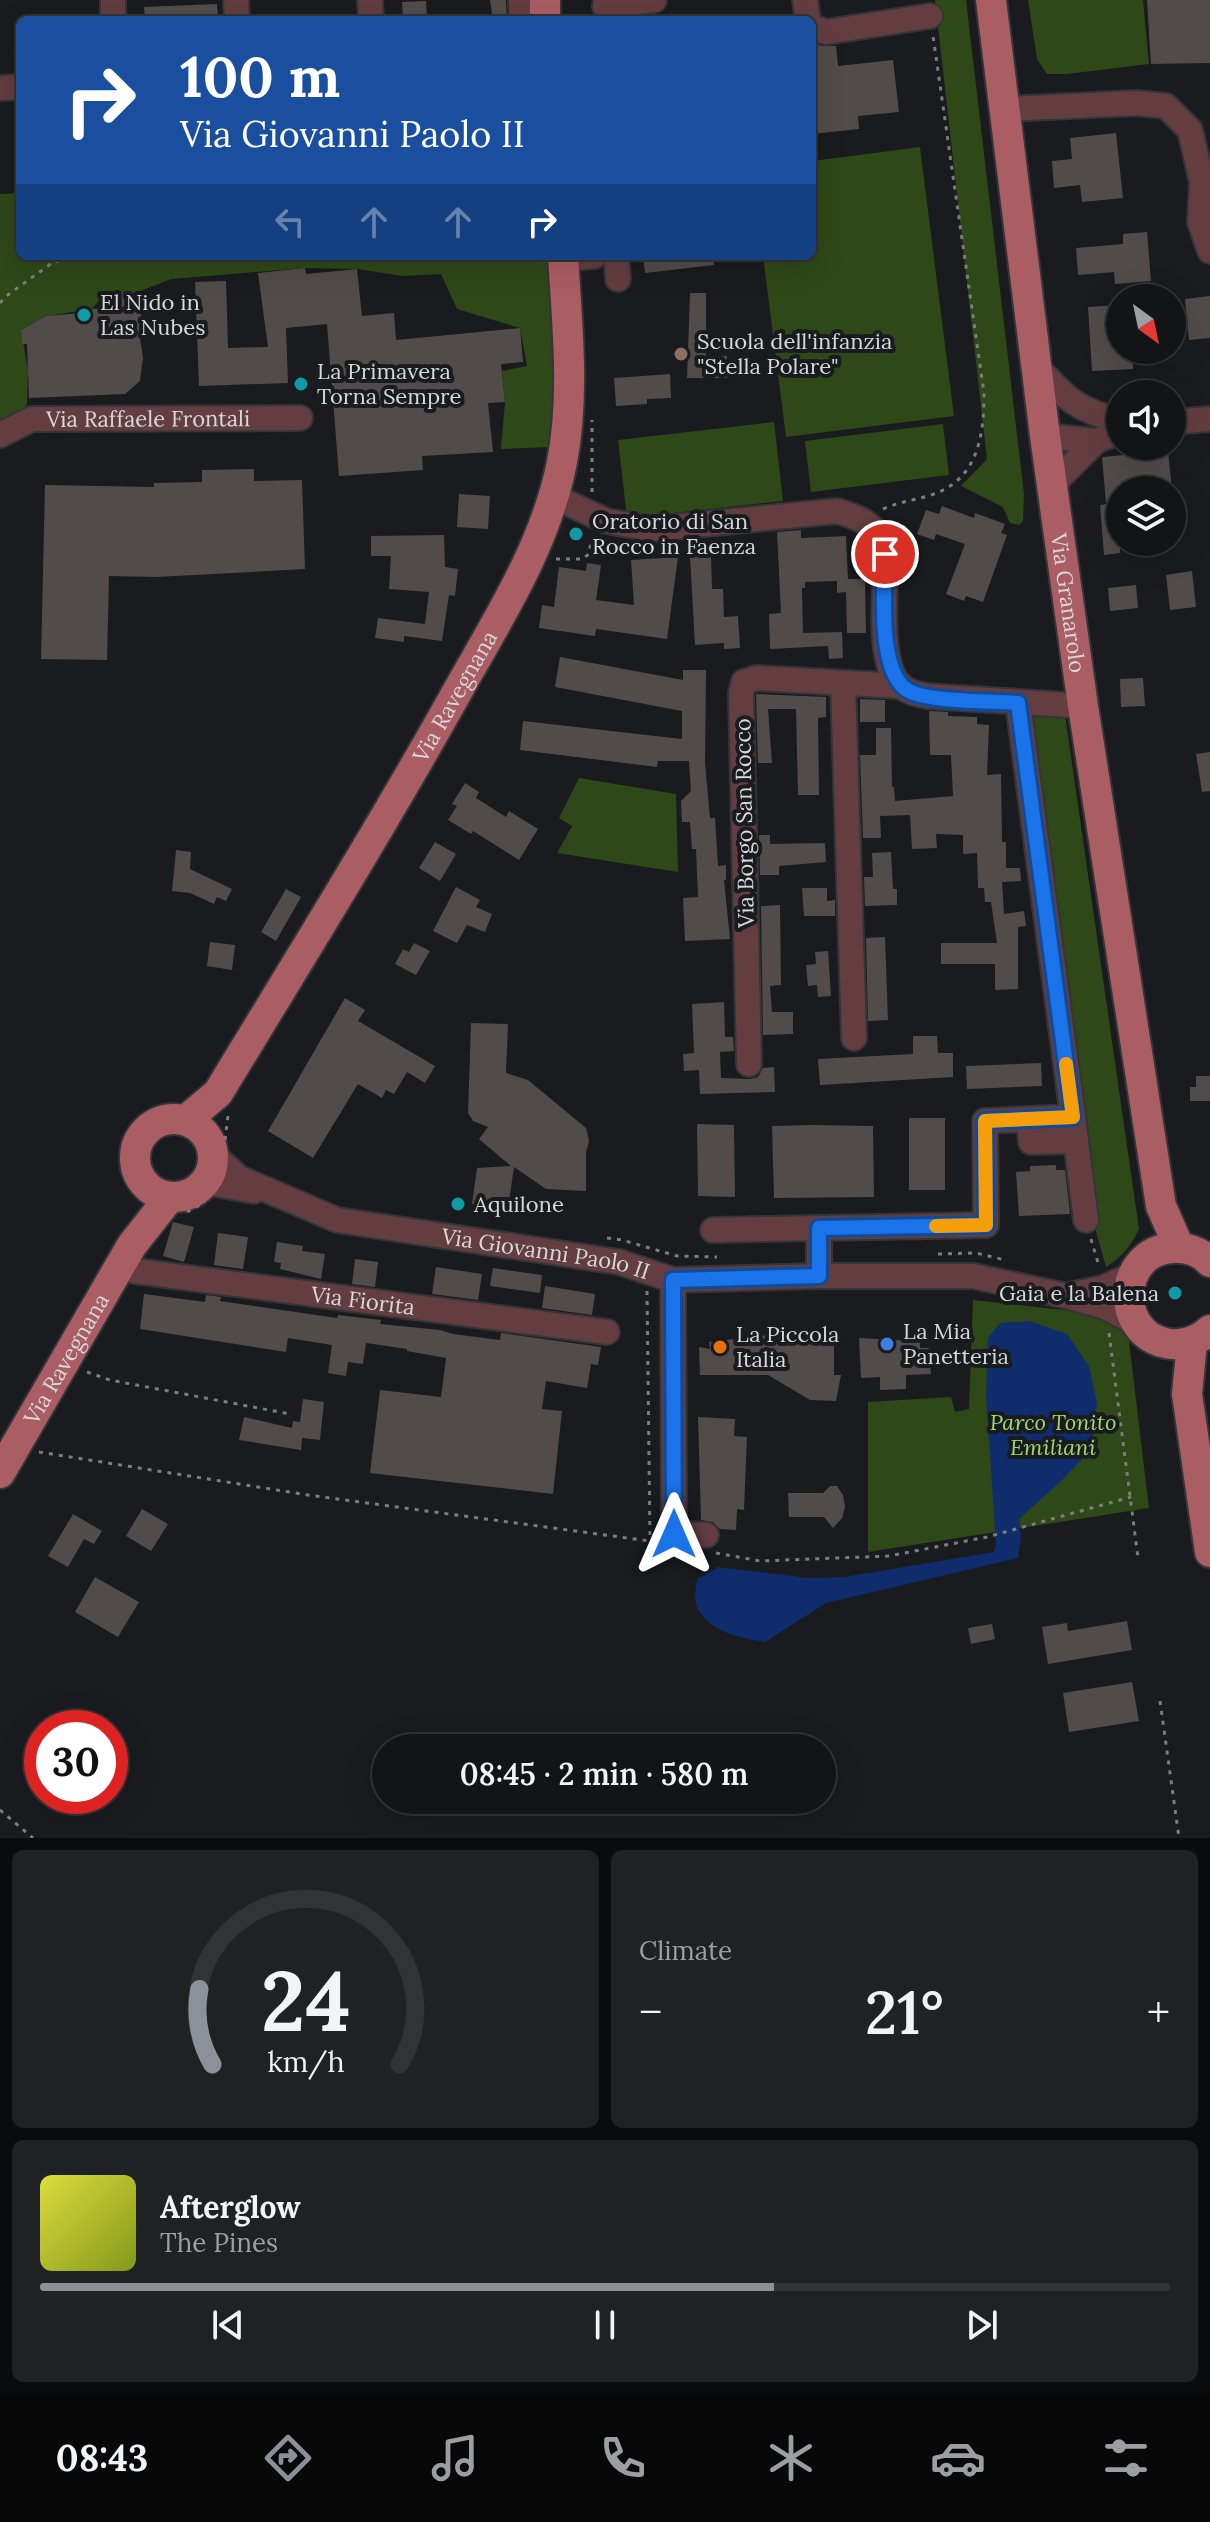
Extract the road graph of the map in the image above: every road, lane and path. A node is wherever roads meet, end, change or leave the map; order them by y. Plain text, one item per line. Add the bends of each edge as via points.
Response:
1 (654, 0) edge
2 (991, 0) edge
3 (605, 9) edge
4 (930, 16) joint
5 (816, 30) edge
6 (1004, 109) junction
7 (1210, 251) edge
8 (60, 260) edge
9 (563, 260) edge
10 (0, 303) edge
11 (1036, 366) junction
12 (1090, 413) junction
13 (1106, 417) edge
14 (300, 418) dead end
15 (1210, 419) edge
16 (592, 421) dead end
17 (1186, 421) edge
18 (0, 435) edge
19 (1045, 436) junction
20 (1106, 437) edge
21 (1096, 441) junction
22 (1052, 485) junction
23 (553, 496) junction
24 (592, 516) junction
25 (861, 518) junction
26 (554, 559) dead end
27 (843, 684) junction
28 (901, 686) junction
29 (1018, 703) junction
30 (1083, 706) junction
31 (854, 1038) dead end
32 (749, 1064) dead end
33 (225, 1100) junction
34 (1075, 1129) junction
35 (208, 1149) junction
36 (142, 1180) junction
37 (170, 1197) junction
38 (1161, 1206) junction
39 (1086, 1220) joint
40 (819, 1228) junction
41 (713, 1230) dead end
42 (606, 1238) dead end
43 (1179, 1247) junction
44 (935, 1254) dead end
45 (126, 1255) junction
46 (723, 1257) dead end
47 (648, 1260) junction
48 (1006, 1260) dead end
49 (1210, 1262) edge
50 (1141, 1265) junction
51 (819, 1276) junction
52 (673, 1280) junction
53 (1104, 1297) junction
54 (1136, 1323) junction
55 (607, 1332) dead end
56 (1190, 1338) edge
57 (65, 1362) junction
58 (290, 1414) dead end
59 (17, 1443) junction
60 (0, 1473) edge
61 (1131, 1497) junction
62 (670, 1539) junction
63 (650, 1541) junction
64 (709, 1544) joint
65 (1210, 1552) edge
66 (1138, 1558) dead end
67 (1160, 1701) dead end
68 (0, 1810) edge
69 (33, 1838) edge
70 (1179, 1838) edge

1 - 3 street
2 - 6 main road, Via Granarolo
4 - 5 street
4 - 25 path via 984,423 966,474 947,488
6 - 7 street via 1166,106 1190,130 1202,182 1200,222
6 - 11 main road, Via Granarolo
8 - 10 path
9 - 23 main road, Via Ravegnana via 568,416
11 - 12 street via 1064,396
11 - 19 main road, Via Granarolo
12 - 13 street
12 - 19 street
14 - 18 street, Via Raffaele Frontali via 32,419
15 - 17 street
16 - 24 path
19 - 21 street
19 - 22 main road, Via Granarolo
20 - 21 street
21 - 22 street
22 - 30 main road, Via Granarolo
23 - 24 street
23 - 33 main road, Via Ravegnana via 522,576
24 - 25 street via 653,529 837,511
24 - 26 path via 589,554
25 - 28 street via 880,537 885,554 884,629 890,666
27 - 28 street, Via Borgo San Rocco
27 - 31 street
27 - 32 street, Via Borgo San Rocco via 757,678 744,682 741,693
28 - 29 street, Via Borgo San Rocco via 927,696
29 - 30 street, Via Borgo San Rocco
29 - 34 street
30 - 38 main road, Via Granarolo
33 - 35 main road, Via Ravegnana
33 - 35 path via 227,1119
34 - 39 street
34 - 40 street via 1029,1119 985,1121 986,1225
35 - 36 main road, Via Ravegnana via 175,1118 154,1124 139,1139 135,1160
35 - 37 main road, Via Ravegnana via 190,1194
35 - 47 street, Via Giovanni Paolo II via 275,1195 337,1220 619,1262
36 - 37 main road
36 - 45 main road, Via Ravegnana
37 - 45 main road, Via Ravegnana
38 - 43 main road
38 - 50 main road
39 - 53 path
40 - 41 street
40 - 51 street
42 - 47 path
43 - 49 main road
43 - 50 main road via 1164,1249
44 - 48 path via 976,1253
45 - 55 street, Via Fiorita via 135,1271
45 - 57 main road, Via Ravegnana
46 - 47 path
47 - 52 street, Via Giovanni Paolo II
47 - 63 path
50 - 53 street, Via Giovanni Paolo II
50 - 54 main road via 1127,1291
51 - 52 street, Via Giovanni Paolo II
51 - 53 street, Via Giovanni Paolo II via 973,1276 1067,1296
52 - 62 street
53 - 54 street
53 - 61 path
54 - 56 main road via 1155,1340
56 - 65 main road via 1187,1394
57 - 58 path via 110,1380
57 - 59 main road, Via Ravegnana
59 - 60 main road, Via Ravegnana
59 - 63 path via 31,1451 308,1495
61 - 64 path via 987,1537 889,1556 760,1561
61 - 66 path
62 - 63 path
62 - 64 street
67 - 70 path
68 - 69 path

